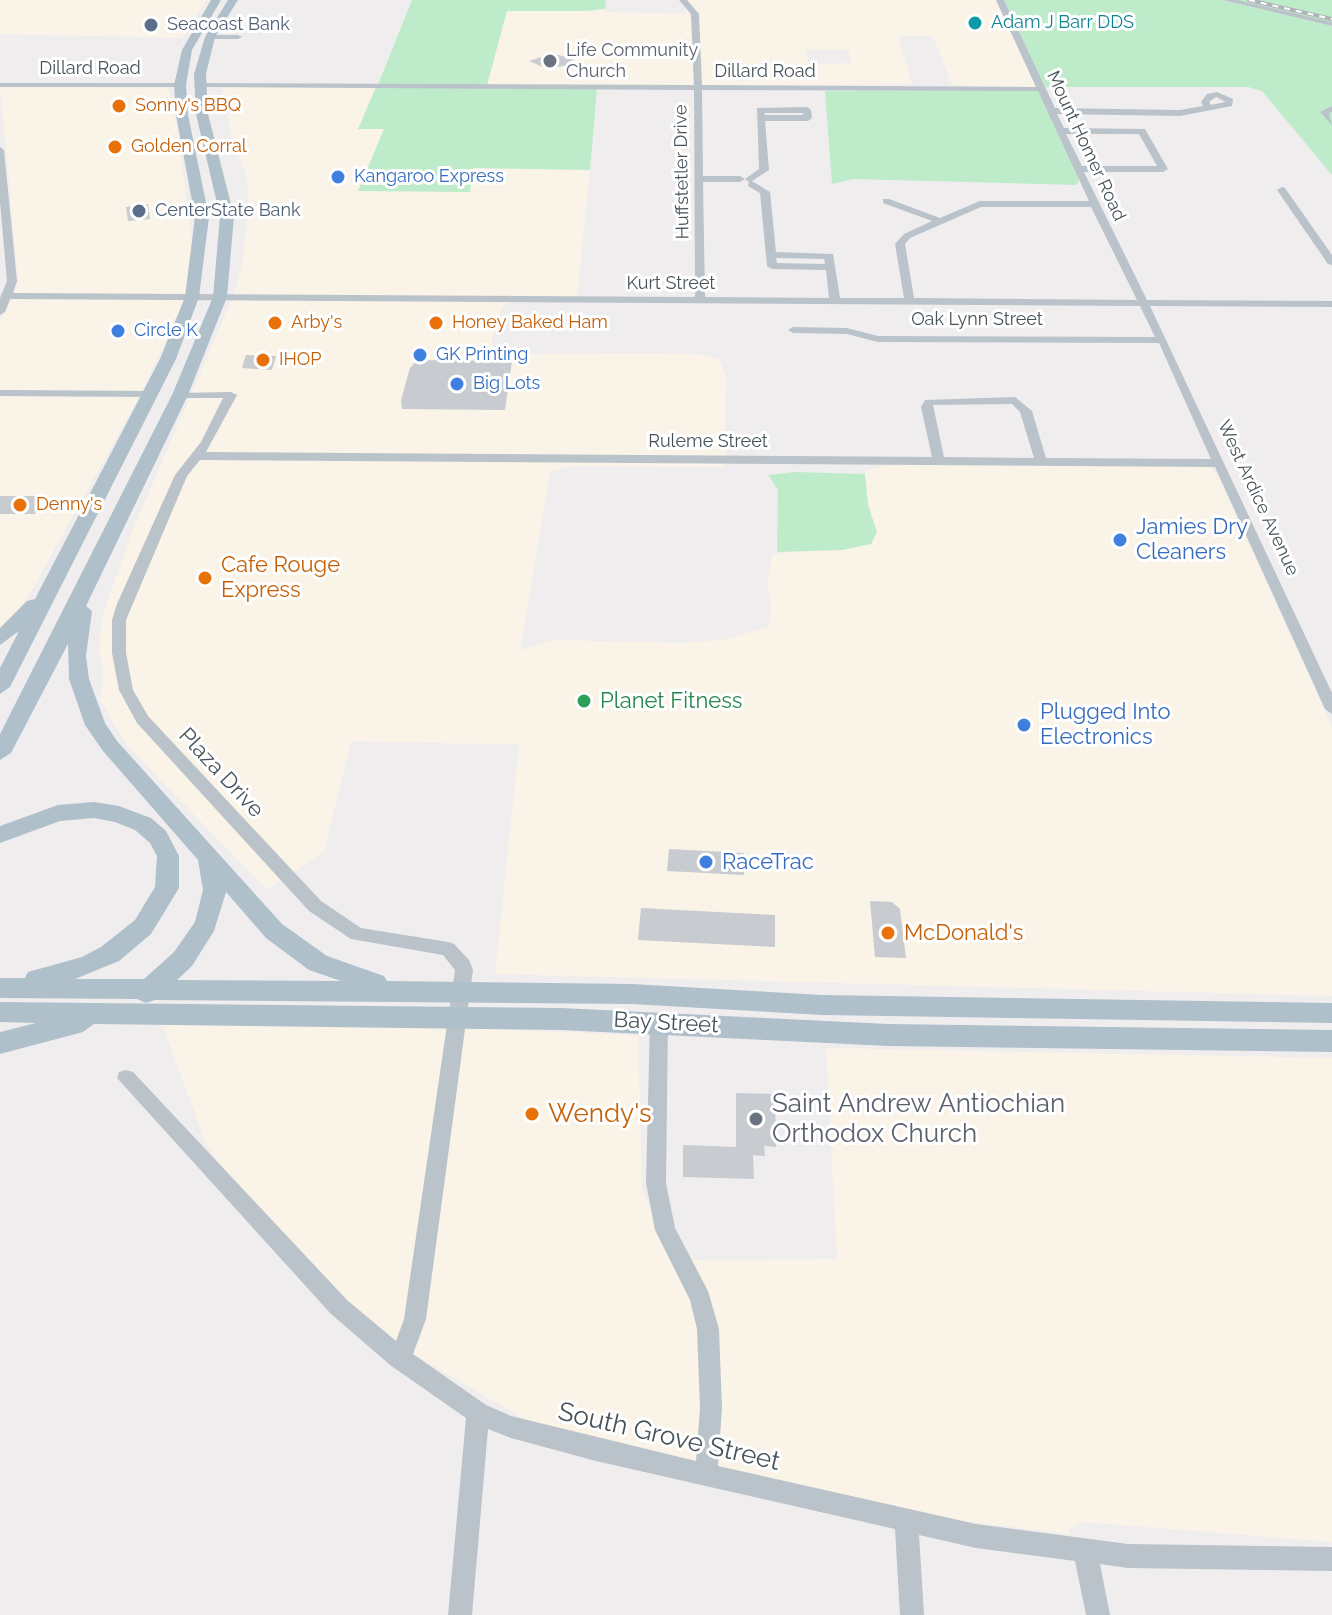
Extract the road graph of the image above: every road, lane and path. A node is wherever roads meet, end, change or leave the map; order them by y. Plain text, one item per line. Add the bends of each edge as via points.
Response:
1 (216, 0) edge
2 (683, 0) edge
3 (1000, 0) edge
4 (1227, 0) edge
5 (228, 3) edge
6 (1332, 24) edge
7 (210, 37) junction
8 (238, 37) dead end
9 (183, 64) junction
10 (0, 85) edge
11 (180, 85) junction
12 (200, 85) junction
13 (697, 87) junction
14 (805, 88) junction
15 (1042, 89) junction
16 (1208, 108) dead end
17 (1332, 109) edge
18 (1052, 111) junction
19 (202, 114) junction
20 (1332, 122) edge
21 (1062, 131) junction
22 (186, 136) junction
23 (0, 150) edge
24 (1079, 169) junction
25 (219, 173) junction
26 (749, 181) junction
27 (698, 182) junction
28 (1282, 190) dead end
29 (886, 201) dead end
30 (1095, 204) junction
31 (940, 221) junction
32 (1332, 262) edge
33 (9, 296) junction
34 (192, 297) junction
35 (220, 297) junction
36 (700, 301) junction
37 (835, 302) junction
38 (910, 302) junction
39 (1145, 303) junction
40 (1332, 304) edge
41 (0, 312) edge
42 (793, 330) dead end
43 (1163, 340) junction
44 (168, 359) junction
45 (0, 393) edge
46 (150, 394) junction
47 (180, 395) junction
48 (156, 442) junction
49 (196, 456) junction
50 (939, 461) junction
51 (1041, 462) junction
52 (1220, 463) junction
53 (49, 590) junction
54 (85, 590) junction
55 (0, 639) edge
56 (0, 687) edge
57 (1328, 690) edge
58 (1332, 709) edge
59 (0, 753) edge
60 (0, 835) edge
61 (207, 856) junction
62 (0, 987) edge
63 (151, 989) junction
64 (415, 991) junction
65 (463, 992) junction
66 (822, 1005) junction
67 (1174, 1011) junction
68 (0, 1012) edge
69 (119, 1013) junction
70 (1332, 1013) edge
71 (460, 1017) junction
72 (659, 1022) junction
73 (823, 1033) junction
74 (1182, 1039) junction
75 (1332, 1041) edge
76 (0, 1043) edge
77 (126, 1078) dead end
78 (398, 1357) junction
79 (478, 1413) junction
80 (706, 1475) junction
81 (906, 1522) junction
82 (1085, 1552) junction
83 (1332, 1559) edge
84 (460, 1615) edge
85 (912, 1615) edge
86 (1098, 1615) edge

1 - 9 main road
2 - 13 street, Huffstetler Drive via 696,17
3 - 15 street, Mount Homer Road
4 - 6 street
5 - 7 main road
7 - 8 street
7 - 12 main road
9 - 11 main road
9 - 12 main road via 190,80
10 - 11 street, Dillard Road
11 - 19 main road via 189,90 194,111
11 - 22 main road
12 - 13 street, Dillard Road
12 - 19 main road
13 - 14 street, Dillard Road
13 - 27 street, Huffstetler Drive
14 - 15 street, Dillard Road
14 - 26 street via 807,110 760,110 764,170
15 - 18 street, Mount Homer Road
16 - 18 street via 1180,113
17 - 20 street via 1324,112
18 - 21 street, Mount Homer Road
19 - 25 main road
21 - 24 street, Mount Homer Road
21 - 24 street via 1142,131 1163,169
22 - 25 main road via 198,140 207,168
22 - 34 main road via 202,217
23 - 33 street
24 - 30 street, Mount Homer Road
25 - 35 main road via 228,230
26 - 27 street
26 - 37 street via 765,192 772,266 831,267
27 - 36 street, Huffstetler Drive
28 - 32 street
29 - 31 street
30 - 31 street via 980,204
30 - 39 street, Mount Homer Road
31 - 38 street via 900,244
33 - 34 street, Kurt Street
33 - 41 street
34 - 35 street, Kurt Street
34 - 44 main road
35 - 36 street, Kurt Street
35 - 47 main road
36 - 37 street, Kurt Street
37 - 38 street, Kurt Street
38 - 39 street, Kurt Street
39 - 40 street, Kurt Street
39 - 43 street, West Ardice Avenue
42 - 43 street, Oak Lynn Street via 847,331 878,339
43 - 52 street, West Ardice Avenue
44 - 46 main road
44 - 47 main road via 165,380
45 - 46 street
46 - 48 main road via 160,407
46 - 53 main road
47 - 48 main road
47 - 49 street, Plaza Drive via 231,395 222,419
48 - 54 main road
49 - 50 street, Ruleme Street
49 - 65 street, Plaza Drive via 181,475 119,620 126,690 142,719 315,906 357,934 448,949 464,970
50 - 51 street, Ruleme Street
50 - 51 street via 929,402 1015,400 1026,411
51 - 52 street, Ruleme Street
52 - 57 street, West Ardice Avenue
53 - 55 main road
53 - 56 main road
54 - 59 main road
54 - 61 main road via 76,656 95,725
57 - 58 street, West Ardice Avenue
60 - 62 main road via 58,813 119,814 158,837 169,864 161,903 126,942 88,965
61 - 63 main road via 215,890 206,924 194,946
61 - 64 main road via 293,947 336,971
62 - 63 main road, Bay Street
63 - 64 main road, Bay Street
63 - 69 main road
64 - 65 main road, Bay Street
65 - 66 main road, Bay Street via 632,994
65 - 71 street, Plaza Drive
66 - 67 main road, Bay Street
66 - 73 street
67 - 70 main road, Bay Street
67 - 74 street
68 - 69 main road, Bay Street
69 - 71 main road, Bay Street
69 - 76 main road
71 - 72 main road, Bay Street
71 - 78 street, Plaza Drive via 415,1319
72 - 73 main road, Bay Street
72 - 80 street via 656,1183 665,1230 700,1298 708,1329 711,1408
73 - 74 main road, Bay Street
74 - 75 main road, Bay Street
77 - 78 street, South Grove Street via 324,1293
78 - 79 street, South Grove Street
79 - 80 street, South Grove Street via 567,1443
79 - 84 street
80 - 81 street, South Grove Street
81 - 82 street, South Grove Street
81 - 85 street
82 - 83 street, South Grove Street
82 - 86 street

